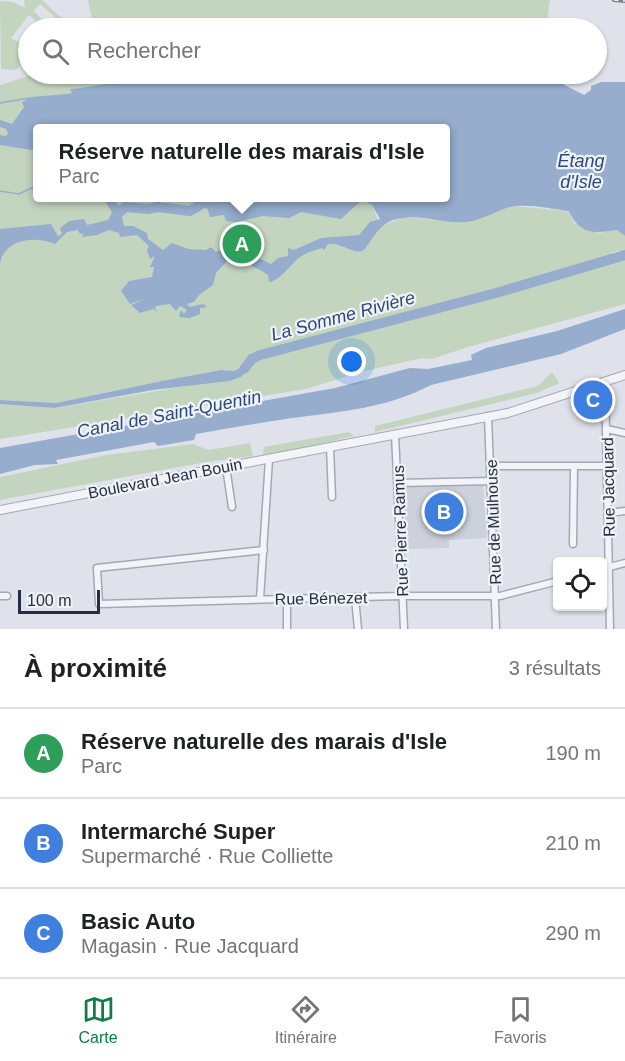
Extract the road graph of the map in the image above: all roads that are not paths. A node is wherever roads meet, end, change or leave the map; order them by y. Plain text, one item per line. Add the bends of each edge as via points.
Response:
1 (625, 375) edge
2 (605, 382) junction
3 (488, 416) junction
4 (607, 429) junction
5 (396, 434) junction
6 (625, 434) edge
7 (330, 447) junction
8 (269, 459) junction
9 (490, 466) junction
10 (574, 466) junction
11 (609, 466) junction
12 (226, 467) junction
13 (491, 481) junction
14 (399, 483) junction
15 (332, 497) dead end
16 (232, 507) dead end
17 (0, 510) edge
18 (625, 512) edge
19 (609, 513) junction
20 (573, 544) dead end
21 (264, 550) junction
22 (607, 557) edge
23 (625, 563) edge
24 (607, 568) edge
25 (553, 582) edge
26 (607, 583) edge
27 (403, 596) junction
28 (496, 596) junction
29 (355, 598) junction
30 (260, 599) junction
31 (287, 599) junction
32 (287, 629) edge
33 (358, 629) edge
34 (404, 629) edge
35 (496, 629) edge
36 (610, 629) edge

1 - 2 street, Boulevard Jean Bouin
2 - 3 street, Boulevard Jean Bouin
2 - 4 street, Rue Jacquard
3 - 5 street, Boulevard Jean Bouin
3 - 9 street, Rue de Mulhouse
4 - 6 street
4 - 11 street, Rue Jacquard
5 - 7 street, Boulevard Jean Bouin
5 - 14 street, Rue Pierre Ramus
7 - 8 street, Boulevard Jean Bouin
7 - 15 street
8 - 12 street, Boulevard Jean Bouin
8 - 21 street
9 - 10 street
9 - 13 street, Rue de Mulhouse
10 - 11 street
10 - 20 street
11 - 19 street, Rue Jacquard
12 - 16 street
12 - 17 street, Boulevard Jean Bouin
13 - 14 street
13 - 28 street, Rue de Mulhouse
14 - 27 street, Rue Pierre Ramus
18 - 19 street
19 - 22 street, Rue Jacquard
21 - 30 street
21 - 30 street, Rue Bénezet via 97,568 99,604
23 - 24 street
25 - 28 street, Rue Bénezet
26 - 36 street, Rue Jacquard
27 - 28 street, Rue Bénezet
27 - 29 street, Rue Bénezet
27 - 34 street, Rue Pierre Ramus
28 - 35 street, Rue de Mulhouse
29 - 31 street, Rue Bénezet
29 - 33 street
30 - 31 street, Rue Bénezet
31 - 32 street

